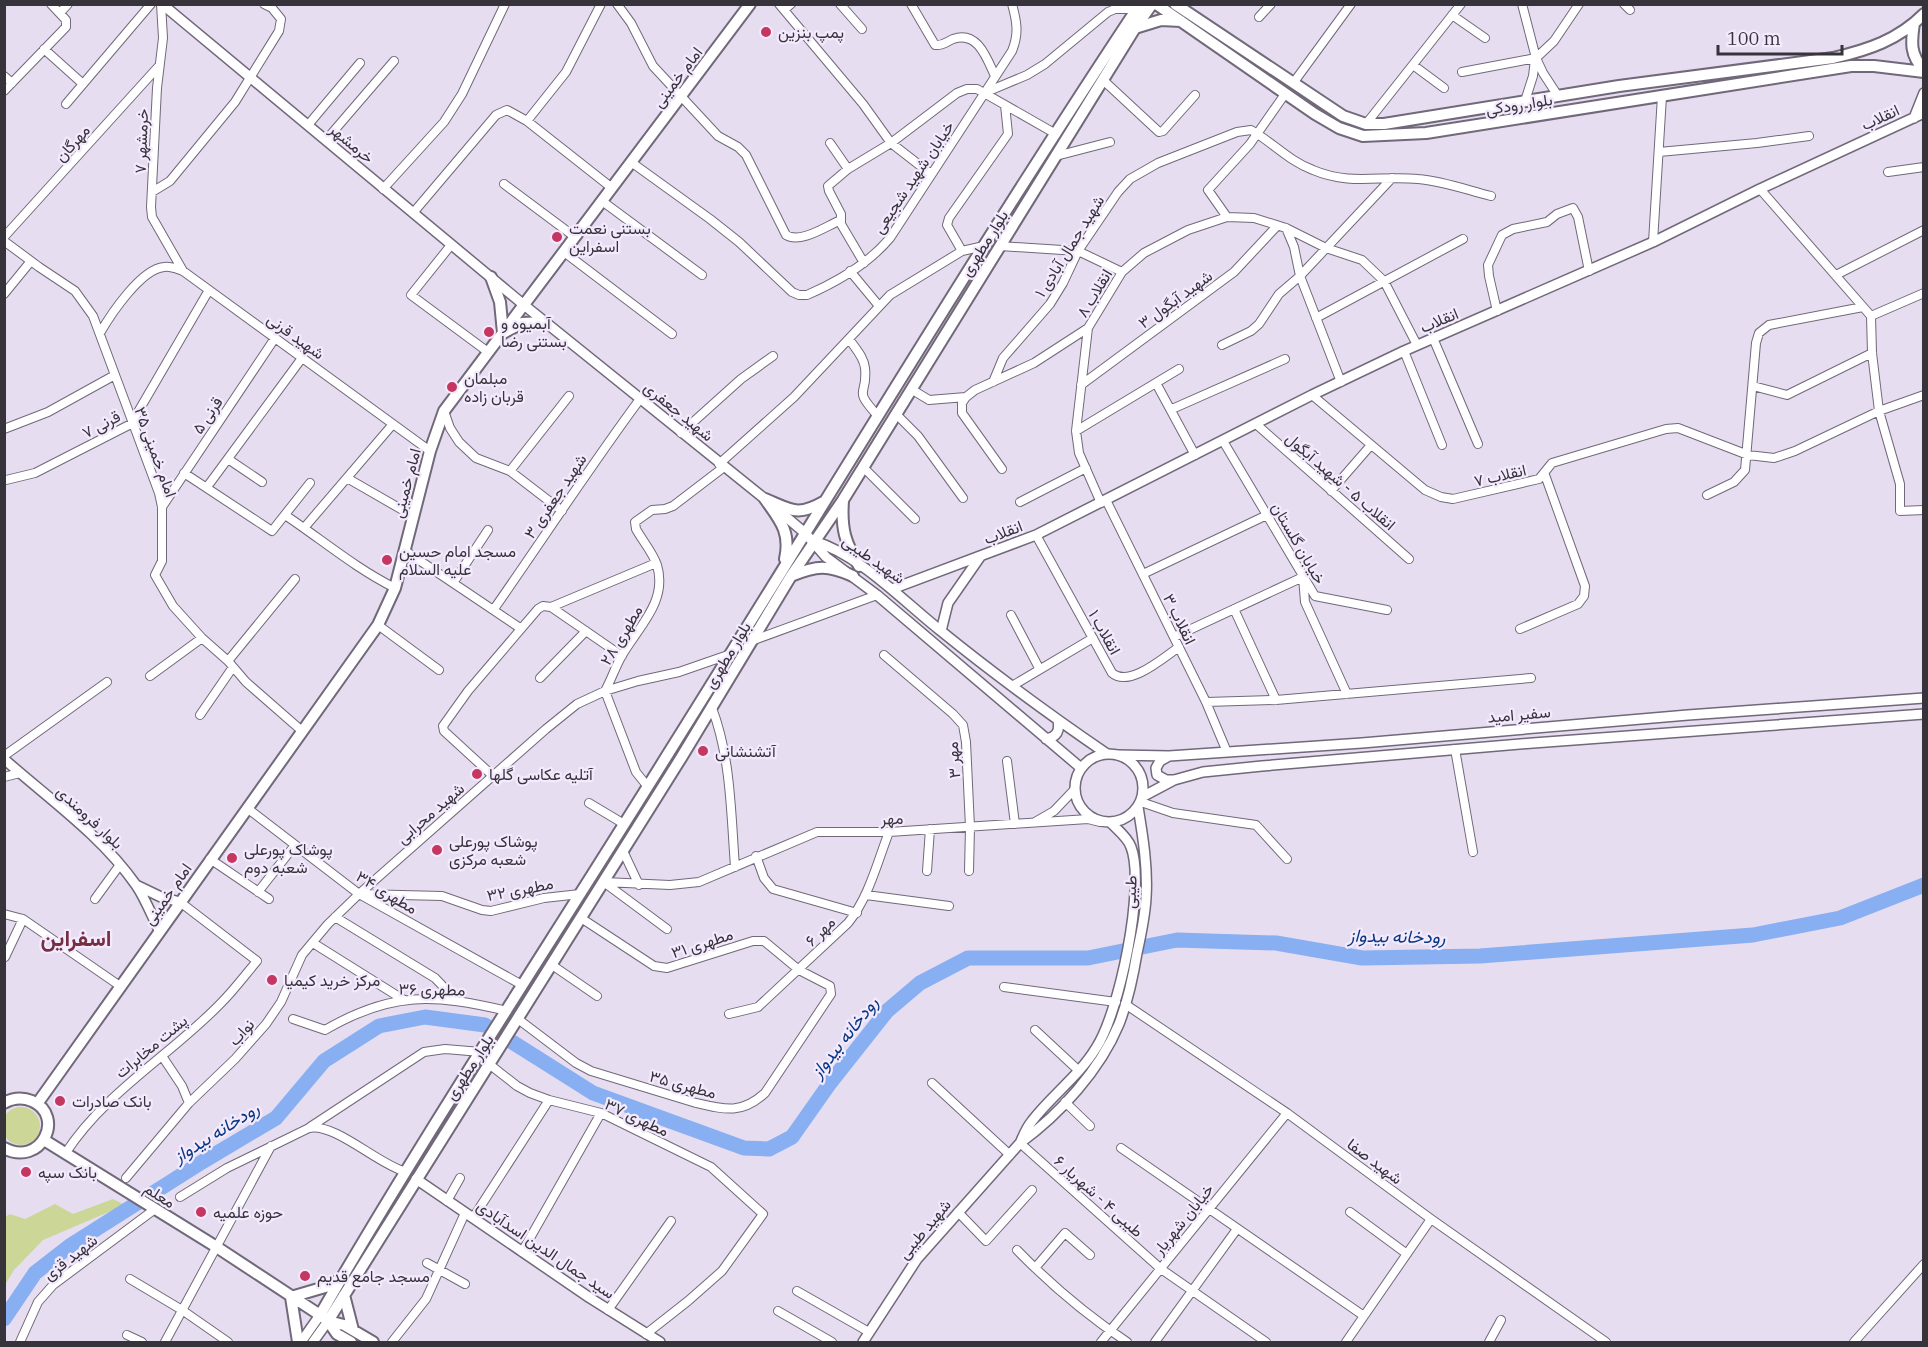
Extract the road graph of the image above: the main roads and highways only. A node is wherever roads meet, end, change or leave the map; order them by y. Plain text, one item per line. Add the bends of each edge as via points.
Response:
1 (750, 4) edge
2 (1154, 4) edge
3 (1175, 4) edge
4 (1185, 4) edge
5 (1133, 6) edge
6 (1923, 14) edge
7 (1193, 16) junction
8 (1183, 22) junction
9 (1914, 23) junction
10 (1129, 30) junction
11 (1866, 50) junction
12 (1874, 66) junction
13 (1923, 71) edge
14 (490, 278) road end
15 (544, 322) road end
16 (503, 333) junction
17 (830, 495) junction
18 (844, 498) junction
19 (859, 566) road end
20 (787, 572) junction
21 (853, 576) road end
22 (670, 751) junction
23 (681, 758) junction
24 (495, 1029) junction
25 (507, 1036) junction
26 (4, 1103) edge
27 (37, 1104) junction
28 (44, 1140) junction
29 (4, 1148) edge
30 (341, 1279) junction
31 (344, 1296) junction
32 (291, 1297) junction
33 (324, 1318) junction
34 (353, 1330) junction
35 (299, 1342) edge
36 (338, 1342) edge
37 (351, 1342) edge
38 (374, 1342) edge

1 - 16 main road, امام خمینی
2 - 8 main road, بلوار رودکی
2 - 10 main road, بلوار مطهری
3 - 7 main road, بلوار رودکی
4 - 7 main road
5 - 10 main road
6 - 9 main road, بلوار رودکی
7 - 11 main road, بلوار رودکی via 1343,116 1366,124 1833,58
8 - 10 main road via 1161,20
8 - 12 main road, بلوار رودکی via 1285,94 1339,128 1363,136 1426,133 1851,66
9 - 11 main road, بلوار رودکی via 1892,39
9 - 13 main road via 1912,52
10 - 17 main road, بلوار مطهری via 1056,134
10 - 18 main road, بلوار مطهری via 1103,80
11 - 12 main road via 1877,57
12 - 13 main road, بلوار رودکی
14 - 16 main road via 500,303
15 - 16 main road via 522,324
16 - 27 main road, امام خمینی via 444,411 429,451 395,588 378,625
17 - 18 main road
17 - 20 main road, بلوار مطهری via 805,533
17 - 20 main road via 809,510 800,511 765,499 788,540
18 - 19 main road via 843,534
18 - 20 main road, بلوار مطهری via 814,542
20 - 21 main road via 823,567
20 - 22 main road, بلوار مطهری via 728,656
20 - 23 main road, بلوار مطهری via 754,640
22 - 23 main road
22 - 24 main road, بلوار مطهری
23 - 25 main road, بلوار مطهری
24 - 25 main road
24 - 30 main road, بلوار مطهری
25 - 31 main road, بلوار مطهری
26 - 27 main road via 20,1098
27 - 28 main road via 48,1125
28 - 29 main road via 30,1152
28 - 32 main road, معلم
30 - 32 main road
30 - 33 main road, بلوار مطهری
31 - 33 main road, بلوار مطهری
31 - 34 main road
32 - 33 main road, معلم
32 - 35 main road
33 - 34 main road
33 - 37 main road via 337,1334
34 - 38 main road
36 - 37 main road

